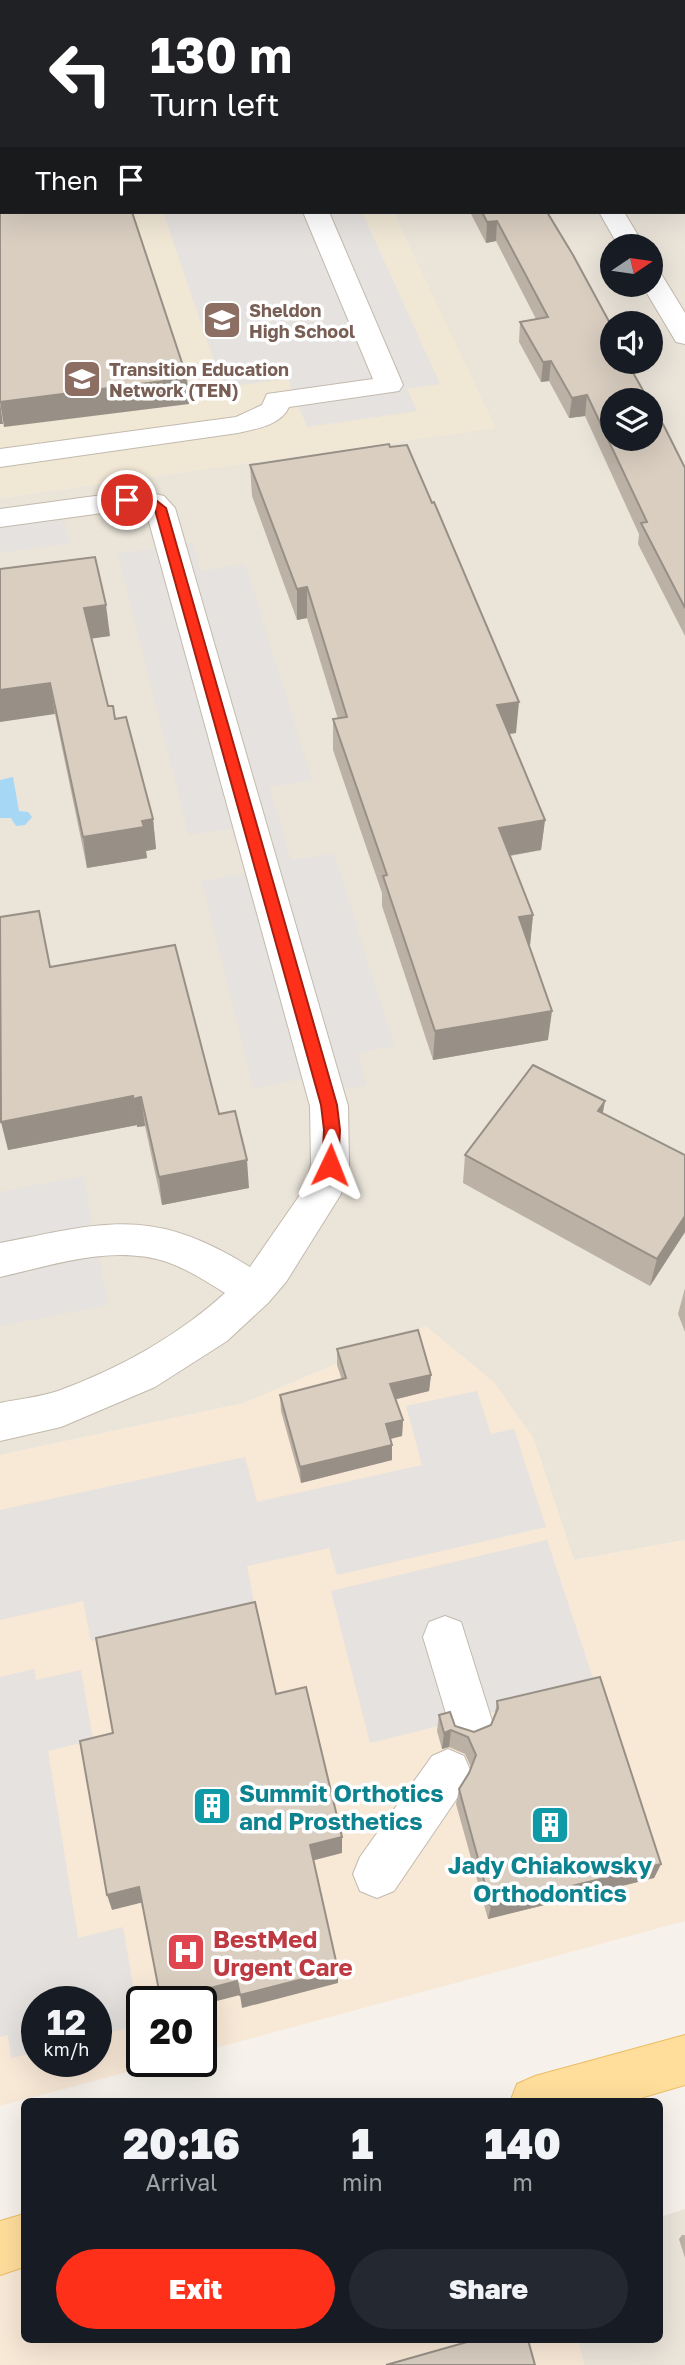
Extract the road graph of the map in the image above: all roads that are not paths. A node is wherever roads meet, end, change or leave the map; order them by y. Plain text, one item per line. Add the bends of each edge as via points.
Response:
1 (317, 214) edge
2 (613, 214) edge
3 (625, 234) edge
4 (663, 292) edge
5 (678, 310) edge
6 (685, 336) edge
7 (0, 458) edge
8 (0, 518) edge
9 (0, 1260) edge
10 (254, 1291) junction
11 (0, 1422) edge
12 (445, 1637) dead end
13 (470, 1724) dead end
14 (448, 1772) dead end
15 (377, 1874) dead end
16 (685, 2060) edge
17 (549, 2098) edge
18 (21, 2242) edge
19 (0, 2248) edge

1 - 7 street via 389,384 277,400 275,409 238,425
2 - 3 street
4 - 5 street
5 - 6 street
8 - 10 street via 139,499 160,508 329,1105 330,1165 322,1194
9 - 10 street via 132,1239 181,1250 217,1265
10 - 11 street via 214,1329 140,1374 61,1409
12 - 13 street
14 - 15 street
16 - 17 main road
18 - 19 main road

